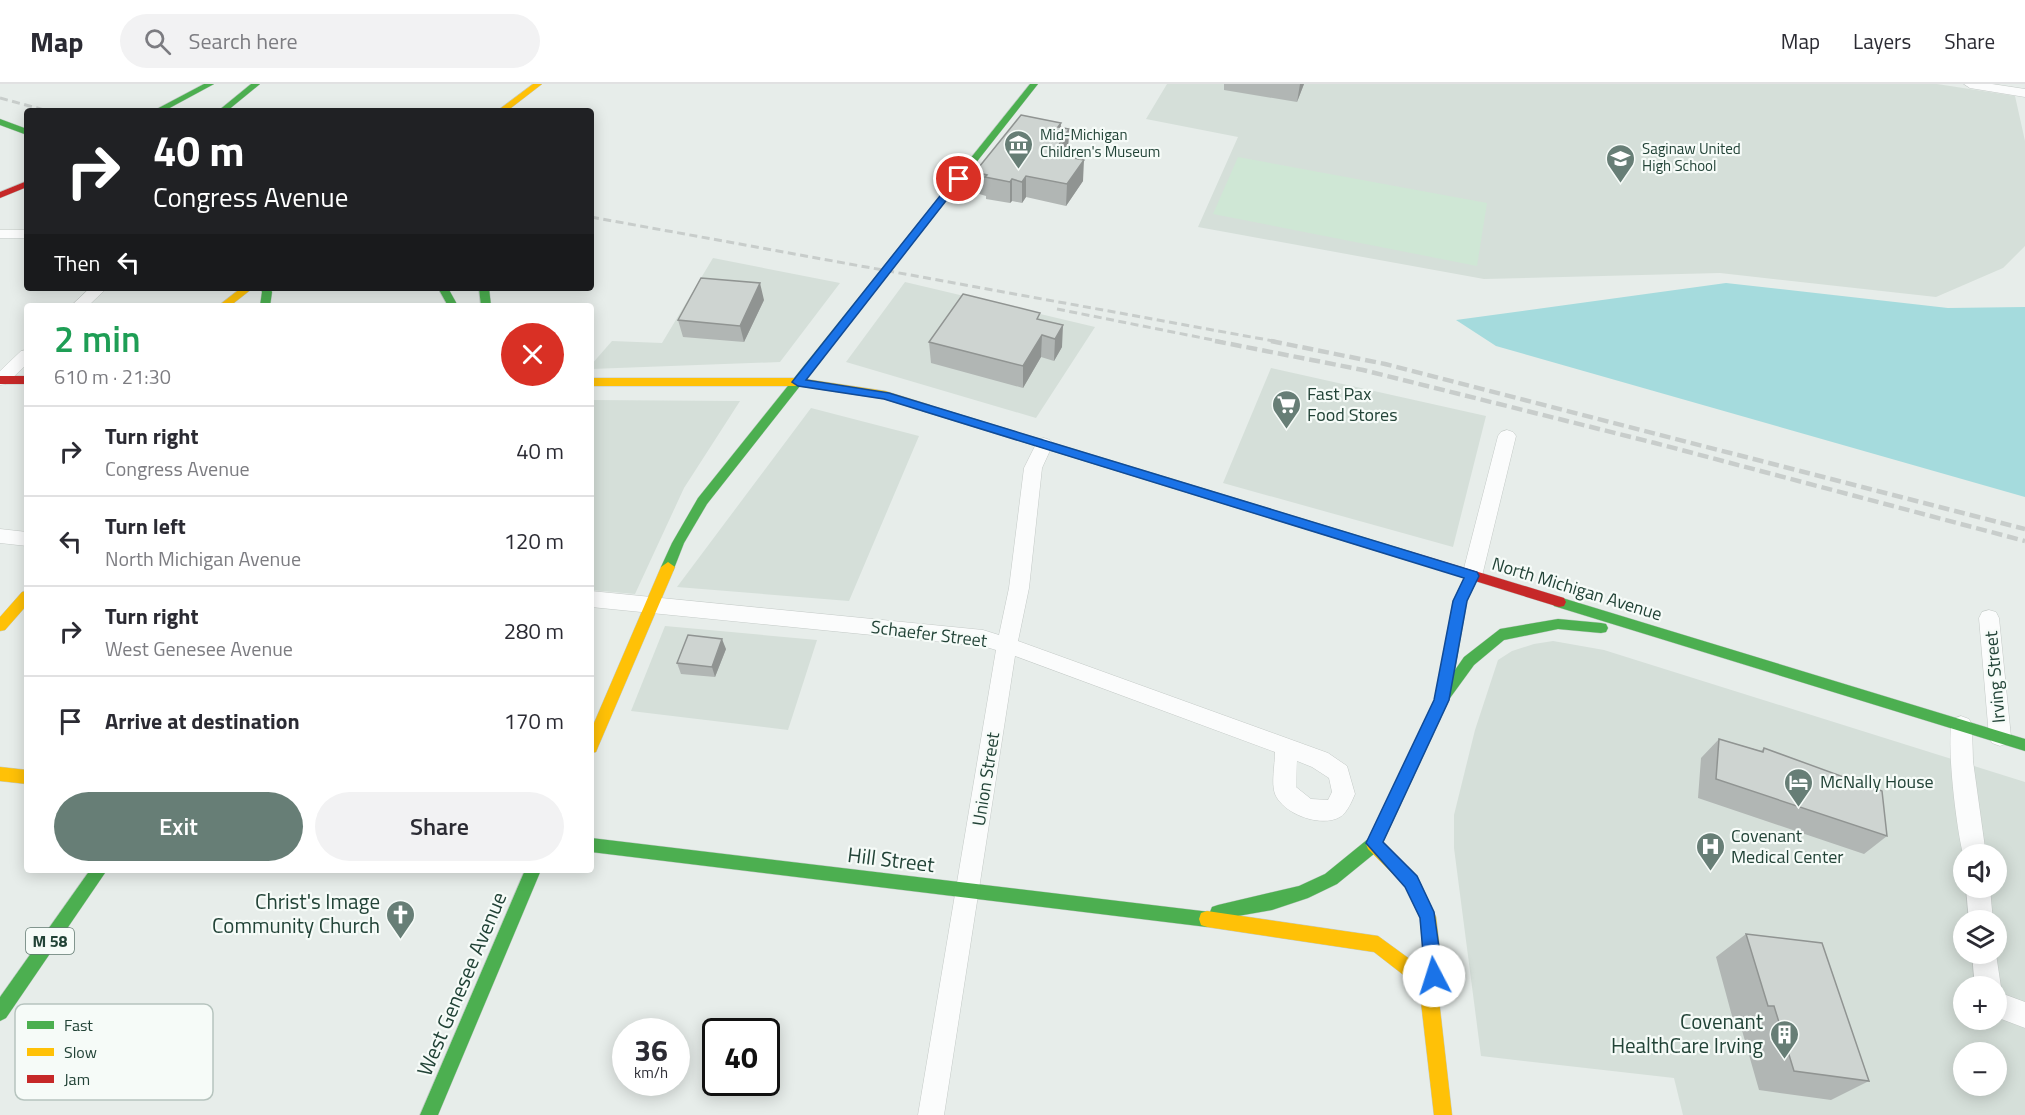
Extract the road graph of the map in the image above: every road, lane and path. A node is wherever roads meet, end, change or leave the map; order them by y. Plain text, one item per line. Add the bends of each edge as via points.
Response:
1 (210, 84) edge
2 (236, 84) edge
3 (256, 84) edge
4 (538, 84) edge
5 (1034, 84) edge
6 (1970, 84) edge
7 (2025, 93) edge
8 (163, 108) edge
9 (192, 108) edge
10 (224, 108) edge
11 (505, 108) edge
12 (0, 122) edge
13 (24, 131) edge
14 (24, 185) edge
15 (0, 195) edge
16 (0, 234) edge
17 (24, 234) edge
18 (96, 291) edge
19 (244, 291) edge
20 (82, 303) edge
21 (228, 303) edge
22 (24, 358) edge
23 (0, 380) edge
24 (24, 380) edge
25 (594, 382) edge
26 (798, 382) junction
27 (1507, 436) dead end
28 (1044, 444) junction
29 (0, 536) edge
30 (24, 539) edge
31 (1472, 576) junction
32 (24, 599) edge
33 (594, 600) edge
34 (650, 605) junction
35 (1989, 618) dead end
36 (0, 626) edge
37 (1667, 635) junction
38 (1007, 645) junction
39 (1442, 700) junction
40 (1961, 725) junction
41 (2000, 737) junction
42 (594, 740) edge
43 (2025, 745) edge
44 (1286, 747) dead end
45 (0, 774) edge
46 (24, 777) edge
47 (1374, 843) junction
48 (1973, 844) edge
49 (594, 845) edge
50 (97, 873) edge
51 (532, 873) edge
52 (968, 891) junction
53 (1186, 916) junction
54 (1430, 1000) junction
55 (2007, 1008) edge
56 (0, 1012) edge
57 (2025, 1015) edge
58 (429, 1115) edge
59 (932, 1115) edge
60 (1443, 1115) edge

1 - 8 main road
2 - 9 main road
3 - 10 main road
4 - 11 main road
5 - 26 main road
6 - 7 street
12 - 13 main road
14 - 15 main road
16 - 17 street
18 - 20 street
19 - 21 main road
22 - 23 street
23 - 24 main road
25 - 26 main road, North Michigan Avenue
26 - 28 main road, North Michigan Avenue via 885,395
26 - 34 main road via 702,501
27 - 31 street
28 - 31 main road, North Michigan Avenue
28 - 38 street, Union Street via 1033,468 1019,588
29 - 30 street
31 - 37 main road, North Michigan Avenue
31 - 39 main road via 1460,601
32 - 36 main road
33 - 34 street, Schaefer Street
34 - 38 street, Schaefer Street via 983,638
34 - 42 main road
35 - 41 street, Irving Street
37 - 39 main road via 1558,624 1500,635 1469,661
37 - 40 main road, North Michigan Avenue
38 - 44 street, Schaefer Street
38 - 52 street, Union Street
39 - 47 main road
40 - 41 main road, North Michigan Avenue
40 - 48 street
41 - 43 main road, North Michigan Avenue
45 - 46 main road
47 - 53 main road, Hill Street via 1331,879 1302,892 1233,911
47 - 54 main road via 1411,881 1428,917 1434,976
49 - 52 main road, Hill Street
50 - 56 main road, M 58
51 - 58 main road, West Genesee Avenue
52 - 53 main road, Hill Street
52 - 59 street, Union Street
53 - 54 main road, Hill Street via 1378,944 1416,974
54 - 60 main road
55 - 57 street

